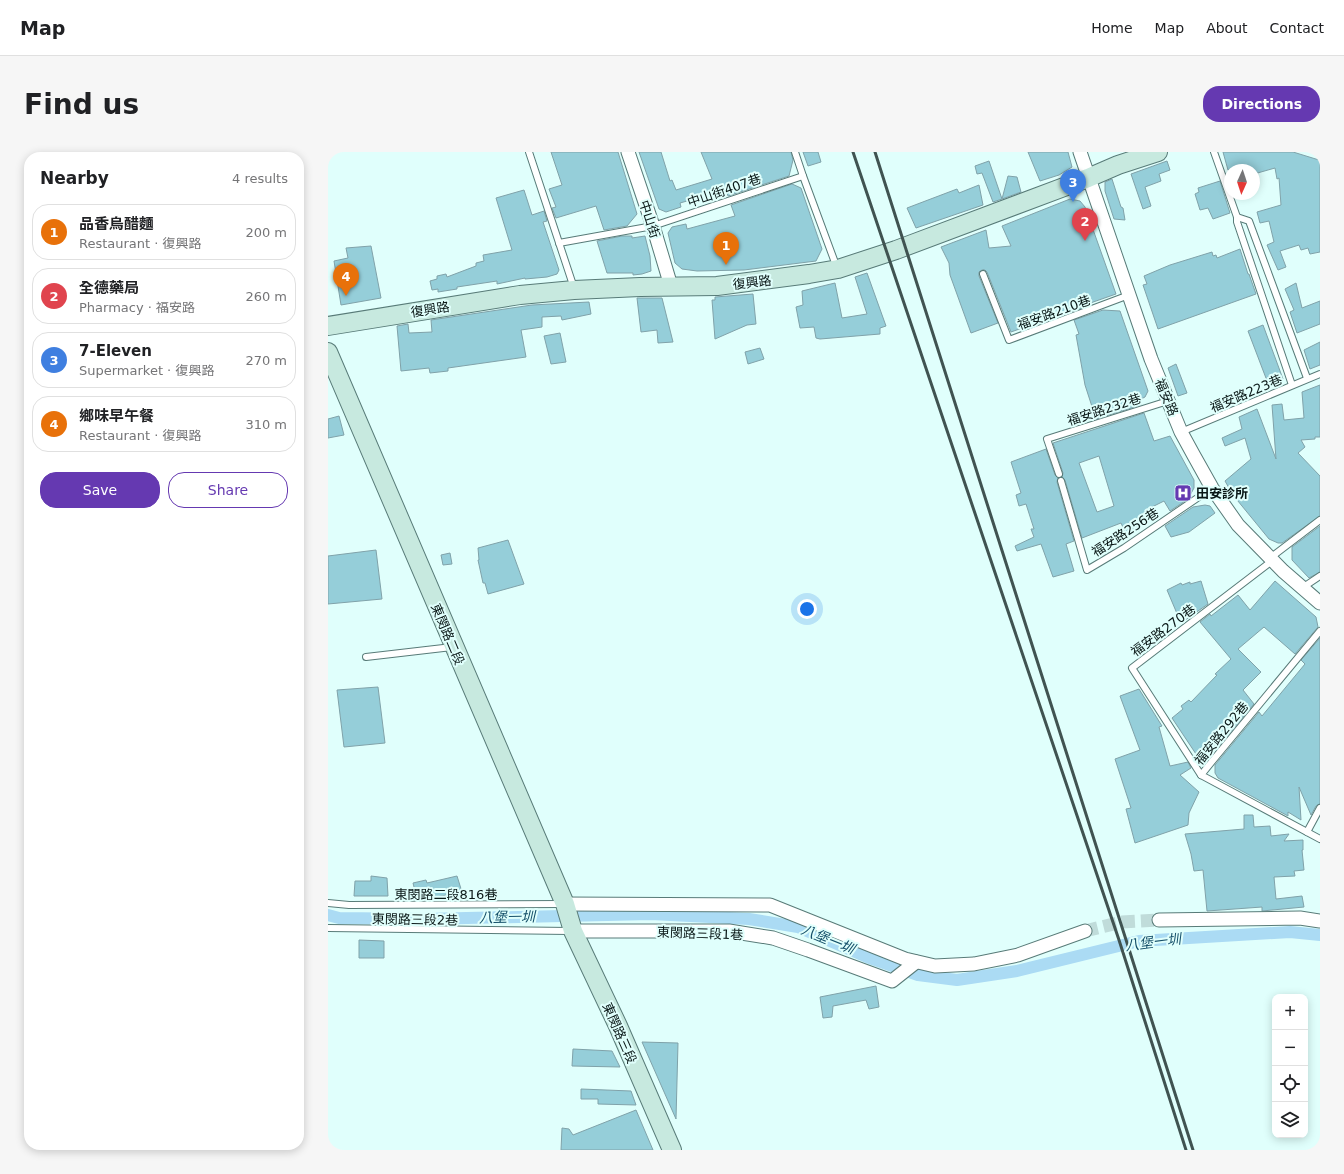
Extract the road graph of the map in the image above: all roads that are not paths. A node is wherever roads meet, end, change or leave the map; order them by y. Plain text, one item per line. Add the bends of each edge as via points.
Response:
1 (529, 152) edge
2 (628, 152) edge
3 (796, 152) edge
4 (1080, 152) edge
5 (1158, 152) edge
6 (1214, 152) edge
7 (803, 176) junction
8 (1088, 178) junction
9 (1237, 217) junction
10 (653, 226) junction
11 (559, 244) junction
12 (838, 269) junction
13 (984, 274) dead end
14 (671, 286) junction
15 (574, 290) junction
16 (1129, 295) junction
17 (328, 326) edge
18 (328, 352) edge
19 (1320, 374) edge
20 (1307, 378) junction
21 (1292, 385) junction
22 (1168, 401) junction
23 (1181, 432) junction
24 (1059, 474) dead end
25 (1061, 481) dead end
26 (1212, 488) junction
27 (1320, 520) edge
28 (1271, 559) junction
29 (1320, 576) edge
30 (1302, 588) junction
31 (1320, 603) edge
32 (1320, 631) edge
33 (453, 647) junction
34 (366, 657) dead end
35 (1201, 775) junction
36 (1320, 808) edge
37 (1307, 832) junction
38 (1320, 839) edge
39 (328, 903) edge
40 (569, 917) junction
41 (1160, 920) tunnel mouth
42 (1320, 921) edge
43 (328, 928) edge
44 (1085, 931) tunnel mouth
45 (916, 962) junction
46 (672, 1150) edge

1 - 11 lane
2 - 10 street, 中山街
3 - 7 lane
4 - 8 street, 福安路
5 - 8 street, 復興路
6 - 9 lane
7 - 10 lane, 中山街407巷
7 - 12 lane
8 - 12 street, 復興路
8 - 16 street, 福安路
9 - 20 lane via 1249,221
9 - 21 lane
10 - 11 lane, 中山街407巷
10 - 14 street, 中山街
11 - 15 lane
12 - 14 street, 復興路 via 717,286
13 - 16 lane, 福安路210巷 via 1009,340
14 - 15 street, 復興路
15 - 17 street, 復興路 via 512,296
16 - 22 street, 福安路
18 - 33 street, 東閔路二段
19 - 20 lane, 福安路223巷
20 - 21 lane, 福安路223巷
21 - 23 lane, 福安路223巷
22 - 23 street, 福安路
22 - 24 lane, 福安路232巷 via 1046,439
23 - 26 street, 福安路
25 - 26 lane, 福安路256巷 via 1087,570
26 - 28 street, 福安路 via 1238,525
27 - 28 lane
28 - 30 street, 福安路
28 - 35 lane, 福安路270巷 via 1132,668
29 - 30 lane
30 - 31 street, 福安路
32 - 35 lane, 福安路292巷
33 - 34 lane
33 - 40 street, 東閔路二段
35 - 37 lane, 福安路292巷
36 - 37 lane
37 - 38 lane, 福安路292巷
39 - 40 lane, 東閔路二段816巷
40 - 43 lane, 東閔路三段2巷
40 - 45 street via 770,905
40 - 45 street, 東閔路三段1巷 via 729,931 773,938 892,981
40 - 46 street, 東閔路三段
41 - 42 street via 1300,918
44 - 45 street via 1018,955 974,964 935,966

